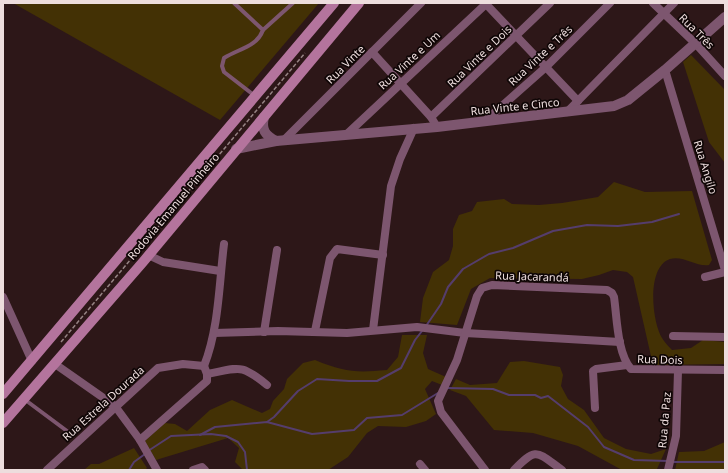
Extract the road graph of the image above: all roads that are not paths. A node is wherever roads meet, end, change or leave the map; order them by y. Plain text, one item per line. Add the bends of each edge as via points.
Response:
1 (234, 3) edge
2 (293, 3) edge
3 (334, 3) edge
4 (359, 3) edge
5 (421, 3) edge
6 (486, 3) edge
7 (550, 3) edge
8 (610, 3) edge
9 (653, 3) edge
10 (674, 3) edge
11 (663, 13) junction
12 (725, 17) edge
13 (263, 30) junction
14 (516, 36) junction
15 (696, 44) junction
16 (372, 52) junction
17 (546, 67) junction
18 (666, 70) junction
19 (725, 76) edge
20 (400, 83) junction
21 (255, 97) junction
22 (578, 101) junction
23 (566, 113) junction
24 (264, 117) junction
25 (431, 117) junction
26 (485, 121) junction
27 (437, 127) junction
28 (414, 128) junction
29 (347, 134) junction
30 (280, 140) junction
31 (236, 149) junction
32 (224, 244) dead end
33 (277, 250) dead end
34 (148, 255) junction
35 (383, 255) junction
36 (220, 271) junction
37 (725, 271) edge
38 (705, 278) dead end
39 (607, 290) joint
40 (3, 297) edge
41 (372, 330) junction
42 (315, 331) junction
43 (264, 332) junction
44 (465, 333) junction
45 (214, 334) junction
46 (674, 336) dead end
47 (725, 337) edge
48 (620, 342) junction
49 (32, 361) junction
50 (55, 364) junction
51 (627, 365) junction
52 (206, 370) junction
53 (678, 370) junction
54 (725, 370) edge
55 (267, 385) dead end
56 (3, 394) edge
57 (23, 399) junction
58 (115, 406) junction
59 (595, 408) dead end
60 (3, 423) edge
61 (71, 434) dead end
62 (140, 440) junction
63 (47, 470) edge
64 (156, 470) edge
65 (193, 470) edge
66 (205, 470) edge
67 (485, 470) edge
68 (514, 470) edge
69 (562, 470) edge
70 (668, 470) edge

1 - 13 lane
2 - 13 lane
3 - 21 main road, Rodovia Emanuel Pinheiro
4 - 24 main road, Rodovia Emanuel Pinheiro
5 - 16 street, Rua Vinte
6 - 14 street
6 - 20 street, Rua Vinte e Um
7 - 14 street, Rua Vinte e Dois
8 - 17 street, Rua Vinte e Três
9 - 11 street, Rua Três
10 - 11 street
11 - 15 street, Rua Três
11 - 22 street
12 - 15 street, Rua Vinte e Cinco
13 - 21 lane via 255,43 224,58 222,66 224,72
14 - 17 street
14 - 25 street, Rua Vinte e Dois
15 - 18 street, Rua Vinte e Cinco
15 - 19 street, Rua Três
16 - 20 street
16 - 30 street, Rua Vinte
17 - 22 street
17 - 26 street, Rua Vinte e Três
18 - 23 street, Rua Vinte e Cinco via 628,100 614,106
18 - 37 street, Rua Angilo
20 - 25 street
20 - 29 street, Rua Vinte e Um
21 - 49 main road, Rodovia Emanuel Pinheiro
22 - 23 street
23 - 26 street, Rua Vinte e Cinco
24 - 30 street via 264,132
24 - 31 main road, Rodovia Emanuel Pinheiro
25 - 27 street
26 - 27 street, Rua Vinte e Cinco
27 - 28 street, Rua Vinte e Cinco
28 - 29 street, Rua Vinte e Cinco
28 - 35 street via 391,186
29 - 30 street, Rua Vinte e Cinco
30 - 31 street, Rua Vinte e Cinco
31 - 34 main road, Rodovia Emanuel Pinheiro
32 - 36 street
33 - 43 street
34 - 36 street via 164,262
34 - 50 main road, Rodovia Emanuel Pinheiro
35 - 41 street
35 - 42 street via 337,249 330,258
36 - 45 street
37 - 38 street
39 - 44 street, Rua Jacarandá via 492,285 482,288
39 - 48 street, Rua Dois via 614,297
40 - 49 street
41 - 42 street via 347,333
41 - 44 street via 417,327
42 - 43 street
43 - 45 street
44 - 48 street
44 - 67 street via 457,360 438,401 441,412
45 - 52 street
46 - 47 street
48 - 51 street, Rua Dois
49 - 56 main road, Rodovia Emanuel Pinheiro
50 - 57 main road, Rodovia Emanuel Pinheiro
50 - 58 street
51 - 53 street, Rua Dois via 637,370
51 - 59 street via 593,371
52 - 55 street, Rua Estrela Dourada via 242,368
52 - 58 street, Rua Estrela Dourada via 182,364 158,368
52 - 62 street via 207,381
53 - 54 street, Rua Dois
53 - 70 street, Rua da Paz via 676,436
57 - 60 main road, Rodovia Emanuel Pinheiro
57 - 61 lane
58 - 62 street
58 - 63 street, Rua Estrela Dourada
62 - 64 street
65 - 66 street via 202,467
68 - 69 street via 529,455 536,453 543,455

